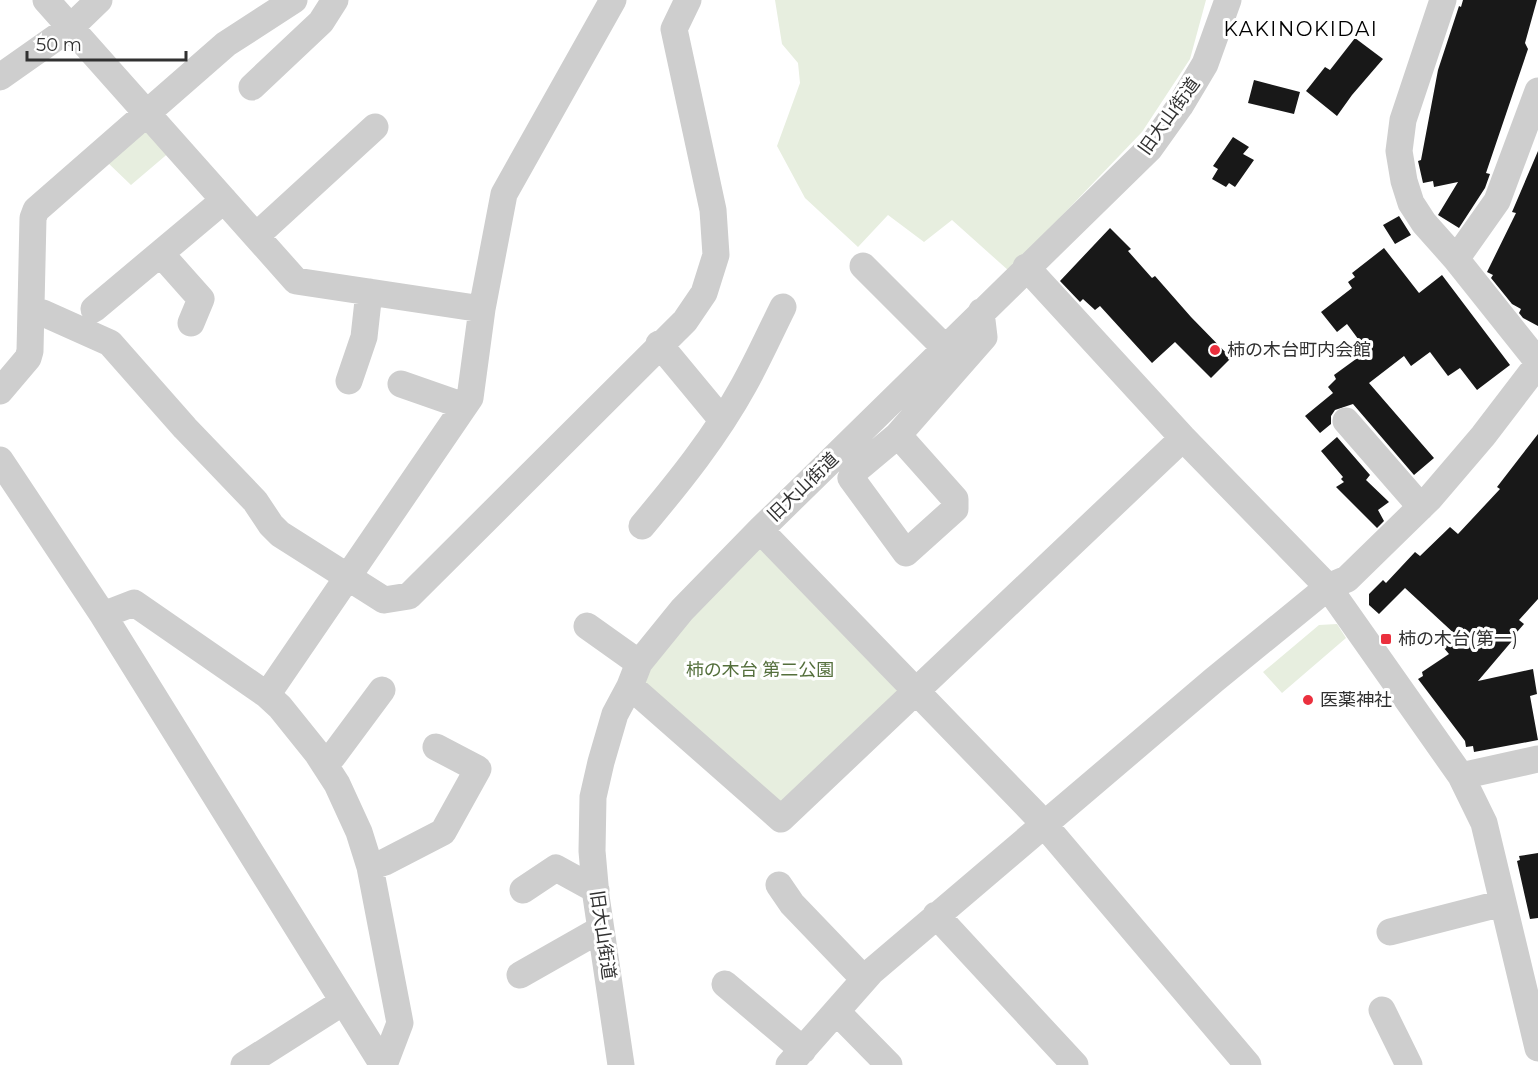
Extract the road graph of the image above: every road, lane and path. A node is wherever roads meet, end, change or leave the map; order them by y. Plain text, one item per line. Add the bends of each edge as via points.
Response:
1 (46, 0) edge
2 (99, 0) edge
3 (294, 0) edge
4 (335, 0) edge
5 (688, 0) edge
6 (1228, 0) edge
7 (611, 1) edge
8 (1439, 1) edge
9 (71, 27) junction
10 (0, 77) edge
11 (252, 87) dead end
12 (1538, 91) edge
13 (147, 115) junction
14 (375, 127) dead end
15 (224, 200) junction
16 (256, 236) junction
17 (161, 254) junction
18 (1456, 259) junction
19 (1026, 267) junction
20 (867, 280) dead end
21 (369, 292) junction
22 (783, 307) dead end
23 (94, 309) dead end
24 (482, 309) junction
25 (33, 311) junction
26 (981, 312) junction
27 (191, 323) dead end
28 (659, 344) junction
29 (945, 348) junction
30 (1538, 363) edge
31 (349, 381) dead end
32 (400, 384) dead end
33 (0, 391) edge
34 (464, 406) junction
35 (722, 420) junction
36 (1346, 421) dead end
37 (898, 435) dead end
38 (1183, 438) junction
39 (0, 460) edge
40 (1421, 507) junction
41 (642, 526) dead end
42 (760, 530) junction
43 (348, 577) junction
44 (1328, 587) junction
45 (103, 615) junction
46 (585, 625) dead end
47 (635, 674) junction
48 (382, 690) dead end
49 (915, 692) junction
50 (267, 694) junction
51 (436, 747) dead end
52 (1538, 759) edge
53 (324, 762) junction
54 (1461, 776) junction
55 (1044, 824) junction
56 (370, 867) junction
57 (523, 890) dead end
58 (596, 890) junction
59 (783, 901) dead end
60 (1503, 903) junction
61 (936, 915) junction
62 (601, 929) junction
63 (1390, 932) dead end
64 (536, 973) dead end
65 (864, 980) junction
66 (725, 984) dead end
67 (343, 1002) junction
68 (1382, 1010) dead end
69 (837, 1012) junction
70 (1538, 1048) edge
71 (796, 1057) edge
72 (1538, 1063) edge
73 (244, 1065) edge
74 (383, 1065) edge
75 (621, 1065) edge
76 (889, 1065) edge
77 (1075, 1065) edge
78 (1248, 1065) edge
79 (1409, 1065) edge
80 (1528, 1065) edge

1 - 9 street
2 - 9 street
3 - 13 street via 226,44
4 - 11 street via 321,22
5 - 28 street via 674,29 713,210 716,255 705,293 685,321
6 - 19 street, 旧大山街道 via 1205,64 1150,148
7 - 24 street via 504,194
8 - 18 street via 1402,120 1399,150 1412,202 1424,224
9 - 10 street
9 - 13 street
12 - 18 street via 1497,201
13 - 15 street
13 - 25 street via 36,210
14 - 16 street
15 - 16 street
15 - 17 street
16 - 21 street via 296,281
17 - 23 street
17 - 27 street via 201,299
18 - 30 street
19 - 26 street, 旧大山街道
19 - 38 street
20 - 29 street
21 - 24 street
21 - 31 street via 364,337
22 - 35 street
24 - 34 street via 470,398
25 - 33 street via 28,358
25 - 43 street via 110,343 255,501 280,534
26 - 29 street, 旧大山街道
26 - 37 street via 984,337
28 - 35 street
28 - 43 street via 409,596 384,600
29 - 42 street, 旧大山街道
30 - 40 street via 1483,436
32 - 34 street
34 - 43 street
35 - 41 street via 680,481
36 - 40 street
38 - 44 street
38 - 49 street
39 - 45 street
40 - 44 street via 1347,579
42 - 47 street, 旧大山街道 via 682,610
42 - 49 street
43 - 50 street
44 - 54 street
44 - 55 street
45 - 50 street via 134,603
45 - 67 street
46 - 47 street
47 - 49 street via 781,819
47 - 58 street, 旧大山街道 via 615,714 593,797
48 - 53 street via 333,756
49 - 55 street
50 - 53 street
51 - 56 street via 478,769 443,832
52 - 54 street
53 - 56 street via 359,831
54 - 60 street via 1484,823
55 - 61 street
55 - 78 street
56 - 74 street via 400,1023
57 - 58 street via 556,868
58 - 62 street, 旧大山街道
59 - 65 street
60 - 63 street
60 - 70 street
61 - 65 street
61 - 77 street
62 - 64 street
62 - 75 street, 旧大山街道
65 - 69 street
66 - 71 street
67 - 73 street
67 - 74 street
68 - 79 street
69 - 71 street
69 - 76 street
72 - 80 street

